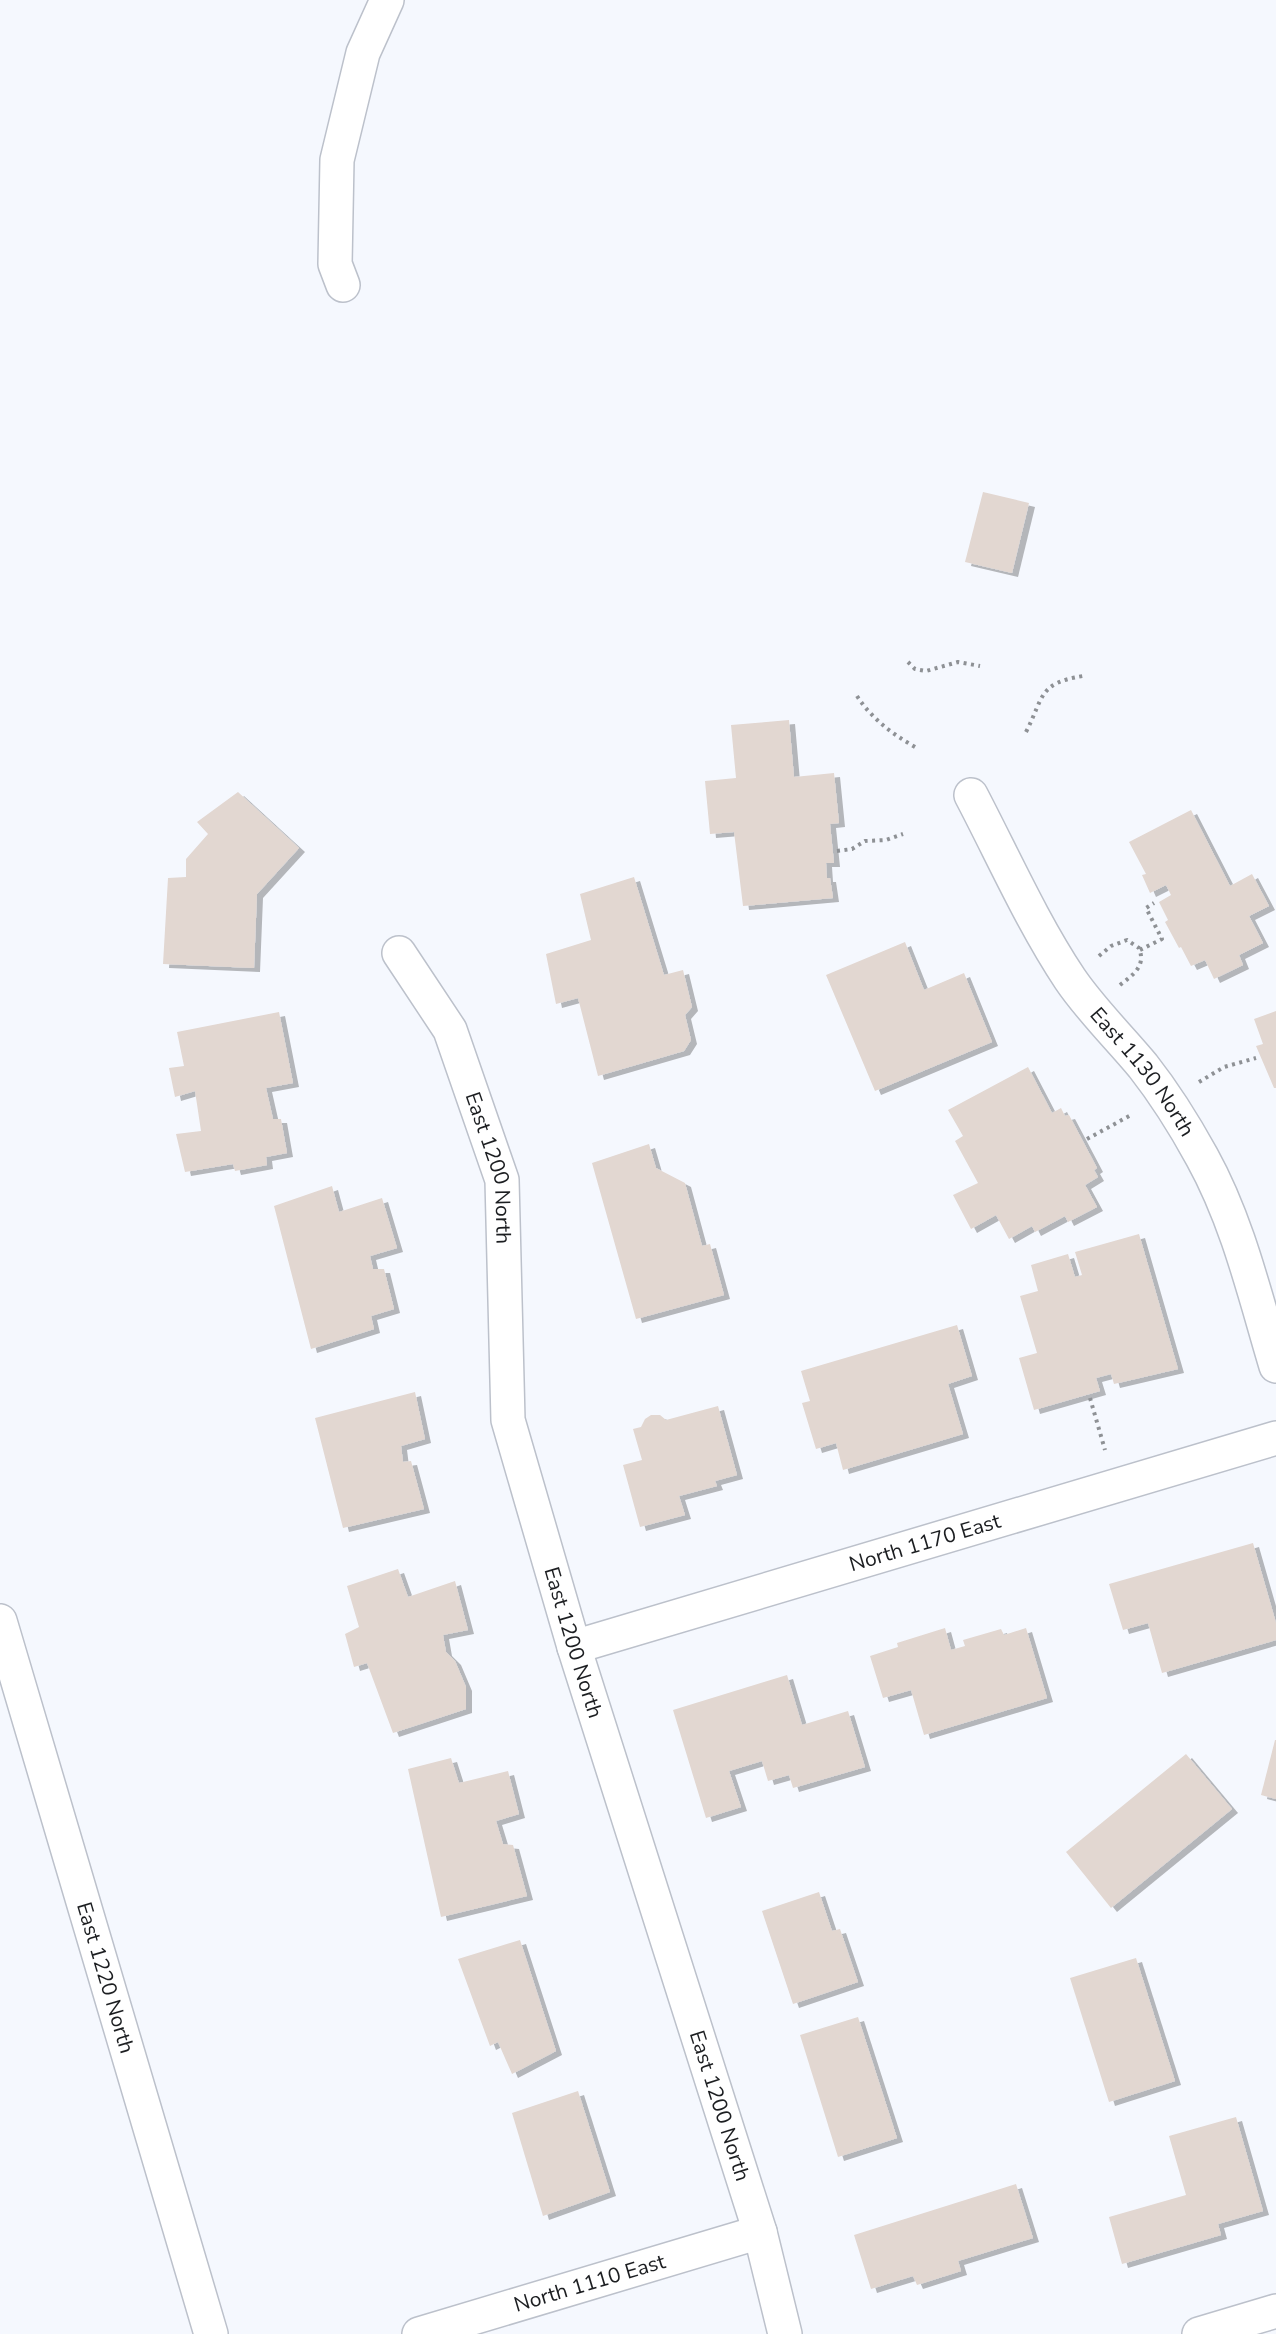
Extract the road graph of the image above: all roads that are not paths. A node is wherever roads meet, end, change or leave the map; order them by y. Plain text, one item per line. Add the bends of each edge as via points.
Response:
1 (387, 0) edge
2 (343, 285) dead end
3 (970, 795) dead end
4 (399, 953) dead end
5 (1276, 1366) edge
6 (1276, 1438) edge
7 (0, 1621) edge
8 (574, 1647) junction
9 (760, 2232) junction
10 (1276, 2311) edge
11 (211, 2334) edge
12 (419, 2334) edge
13 (785, 2334) edge
14 (1199, 2334) edge

1 - 2 street via 363,53 337,160 335,264
3 - 5 street, East 1130 North via 1070,979 1143,1067 1202,1158 1236,1233
4 - 8 street, East 1200 North via 450,1030 502,1180 508,1420
6 - 8 street, North 1170 East
7 - 11 street, East 1220 North
8 - 9 street, East 1200 North
9 - 12 street, North 1110 East
9 - 13 street, East 1200 North
10 - 14 street

